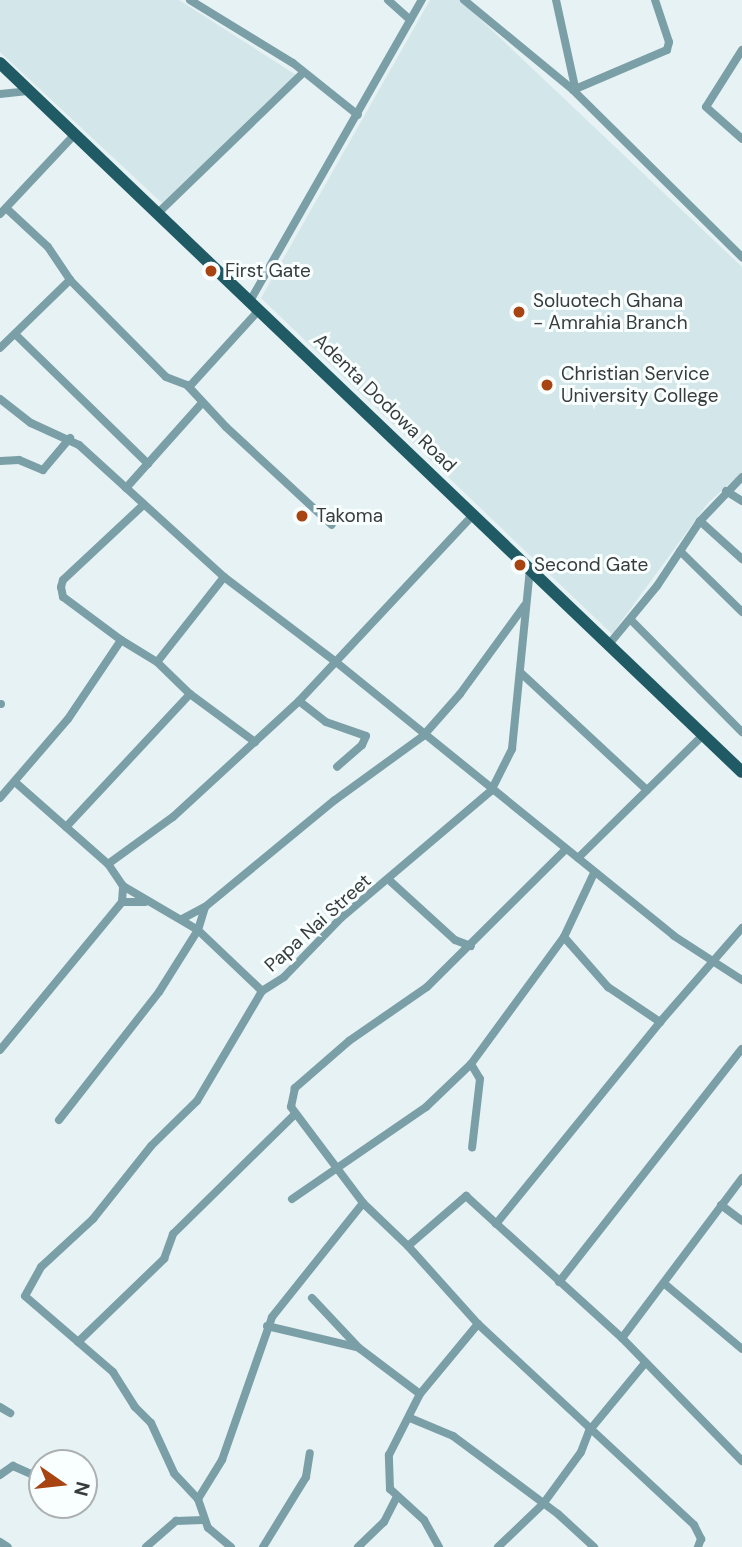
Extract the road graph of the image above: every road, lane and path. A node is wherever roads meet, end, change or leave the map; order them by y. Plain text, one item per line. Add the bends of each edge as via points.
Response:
1 (190, 0) edge
2 (388, 0) edge
3 (422, 0) edge
4 (464, 0) edge
5 (556, 0) edge
6 (655, 0) edge
7 (410, 20) junction
8 (742, 50) edge
9 (0, 64) edge
10 (303, 73) junction
11 (574, 89) junction
12 (30, 91) junction
13 (0, 94) edge
14 (358, 115) junction
15 (75, 134) junction
16 (742, 139) edge
17 (3, 211) edge
18 (158, 214) junction
19 (742, 257) edge
20 (70, 280) junction
21 (255, 305) junction
22 (15, 334) junction
23 (0, 348) edge
24 (189, 387) junction
25 (0, 399) edge
26 (202, 403) junction
27 (70, 438) junction
28 (0, 461) edge
29 (148, 464) junction
30 (742, 477) edge
31 (126, 488) junction
32 (726, 491) junction
33 (742, 501) edge
34 (142, 506) junction
35 (473, 515) junction
36 (700, 521) junction
37 (332, 525) dead end
38 (680, 551) junction
39 (742, 559) edge
40 (530, 567) junction
41 (224, 577) junction
42 (527, 602) junction
43 (742, 612) edge
44 (631, 620) junction
45 (121, 640) junction
46 (610, 643) junction
47 (157, 662) junction
48 (336, 662) junction
49 (521, 673) junction
50 (190, 694) junction
51 (299, 701) junction
52 (742, 732) edge
53 (704, 734) junction
54 (423, 736) junction
55 (255, 742) junction
56 (337, 767) dead end
57 (742, 772) edge
58 (8, 786) edge
59 (647, 790) junction
60 (491, 791) junction
61 (0, 798) edge
62 (66, 827) junction
63 (566, 849) junction
64 (578, 858) junction
65 (108, 864) junction
66 (594, 873) junction
67 (389, 880) junction
68 (123, 886) junction
69 (122, 902) junction
70 (145, 902) junction
71 (205, 907) junction
72 (182, 919) junction
73 (742, 928) edge
74 (198, 930) junction
75 (564, 937) junction
76 (455, 940) junction
77 (471, 946) junction
78 (459, 957) junction
79 (711, 960) junction
80 (742, 980) edge
81 (262, 990) junction
82 (660, 1022) junction
83 (742, 1049) edge
84 (0, 1050) edge
85 (471, 1064) junction
86 (294, 1115) junction
87 (59, 1119) dead end
88 (472, 1148) dead end
89 (336, 1168) junction
90 (742, 1178) edge
91 (292, 1199) dead end
92 (363, 1203) junction
93 (721, 1205) junction
94 (742, 1221) edge
95 (496, 1224) junction
96 (408, 1246) junction
97 (559, 1282) junction
98 (666, 1285) junction
99 (312, 1298) dead end
100 (478, 1324) junction
101 (267, 1325) junction
102 (622, 1338) junction
103 (78, 1342) junction
104 (359, 1348) junction
105 (742, 1349) edge
106 (645, 1363) junction
107 (420, 1394) junction
108 (0, 1407) edge
109 (10, 1413) dead end
110 (410, 1418) junction
111 (589, 1431) junction
112 (310, 1453) dead end
113 (742, 1461) edge
114 (28, 1473) edge
115 (0, 1475) edge
116 (397, 1497) junction
117 (198, 1499) junction
118 (543, 1504) junction
119 (203, 1520) junction
120 (0, 1542) edge
121 (8, 1547) edge
122 (146, 1547) edge
123 (231, 1547) edge
124 (263, 1547) edge
125 (358, 1547) edge
126 (439, 1547) edge
127 (498, 1547) edge
128 (594, 1547) edge
129 (698, 1547) edge

1 - 10 street
2 - 7 street
3 - 7 street
4 - 11 street
5 - 11 street
6 - 11 street via 669,42 667,50
7 - 14 street
8 - 16 street via 706,107
9 - 12 main road, Adenta Dodowa Road
10 - 14 street
10 - 18 street
11 - 19 street
12 - 13 street
12 - 15 main road, Adenta Dodowa Road
14 - 21 street
15 - 17 street
15 - 18 main road, Adenta Dodowa Road
17 - 20 street via 48,247
18 - 21 main road, Adenta Dodowa Road
20 - 22 street
20 - 24 street via 166,377
21 - 24 street
21 - 35 main road, Adenta Dodowa Road
22 - 23 street
22 - 29 street
24 - 26 street
25 - 27 street via 31,423
26 - 29 street
26 - 37 street
27 - 28 street via 43,470 19,460
27 - 31 street
29 - 31 street
30 - 32 street
31 - 34 street
32 - 33 street
32 - 36 street
34 - 41 street
34 - 45 street via 63,580 61,587 64,597
35 - 40 main road, Adenta Dodowa Road
35 - 48 street
36 - 38 street
36 - 39 street
38 - 43 street
38 - 44 street
40 - 42 street, Papa Nai Street
40 - 46 main road, Adenta Dodowa Road
41 - 47 street
41 - 48 street
42 - 49 street, Papa Nai Street
42 - 54 street via 473,678
44 - 46 street
44 - 52 street
45 - 47 street
45 - 58 street via 68,719
46 - 53 main road, Adenta Dodowa Road
47 - 50 street
48 - 51 street
48 - 54 street
49 - 59 street
49 - 60 street, Papa Nai Street via 512,749
50 - 55 street
50 - 62 street
51 - 55 street
51 - 56 street via 326,722 366,736 362,746
53 - 57 main road, Adenta Dodowa Road
53 - 59 street
54 - 60 street
54 - 71 street via 335,800
55 - 65 street via 173,817
58 - 61 street
58 - 62 street
59 - 64 street
60 - 63 street
60 - 67 street, Papa Nai Street
62 - 65 street
63 - 64 street
63 - 77 street
64 - 66 street
65 - 68 street
66 - 75 street
66 - 79 street
67 - 76 street
67 - 81 street, Papa Nai Street via 328,930 284,977
68 - 69 street
68 - 70 street
69 - 70 street
69 - 84 street
70 - 72 street
71 - 72 street
71 - 74 street
72 - 74 street
73 - 79 street
74 - 81 street
74 - 87 street via 109,1060
75 - 82 street via 608,987
75 - 85 street
76 - 77 street
76 - 78 street
77 - 78 street
78 - 86 street via 295,1088 290,1102
79 - 80 street
79 - 82 street
81 - 103 street, Papa Nai Street via 197,1101 41,1267 25,1296
82 - 95 street
83 - 97 street
85 - 88 street via 480,1079
85 - 89 street via 426,1107
86 - 89 street
86 - 103 street via 173,1234 164,1259
89 - 91 street
89 - 92 street
90 - 93 street
92 - 96 street
92 - 101 street via 285,1296
93 - 94 street
93 - 98 street
95 - 96 street via 465,1196
95 - 97 street
96 - 100 street
97 - 102 street
98 - 102 street
98 - 105 street
99 - 104 street
100 - 107 street
100 - 111 street
101 - 104 street
101 - 117 street via 222,1460
102 - 106 street
103 - 117 street via 113,1372 151,1423 174,1473
104 - 107 street
106 - 111 street
106 - 113 street
107 - 110 street
108 - 109 street
110 - 116 street via 392,1443 387,1465 388,1484
110 - 118 street via 453,1436
111 - 118 street via 581,1452
111 - 129 street via 694,1525 701,1539
112 - 124 street via 306,1477
114 - 115 street via 13,1466
116 - 125 street via 384,1522
116 - 126 street via 424,1520
117 - 119 street
118 - 127 street
118 - 128 street
119 - 122 street via 176,1521
119 - 123 street
120 - 121 street

